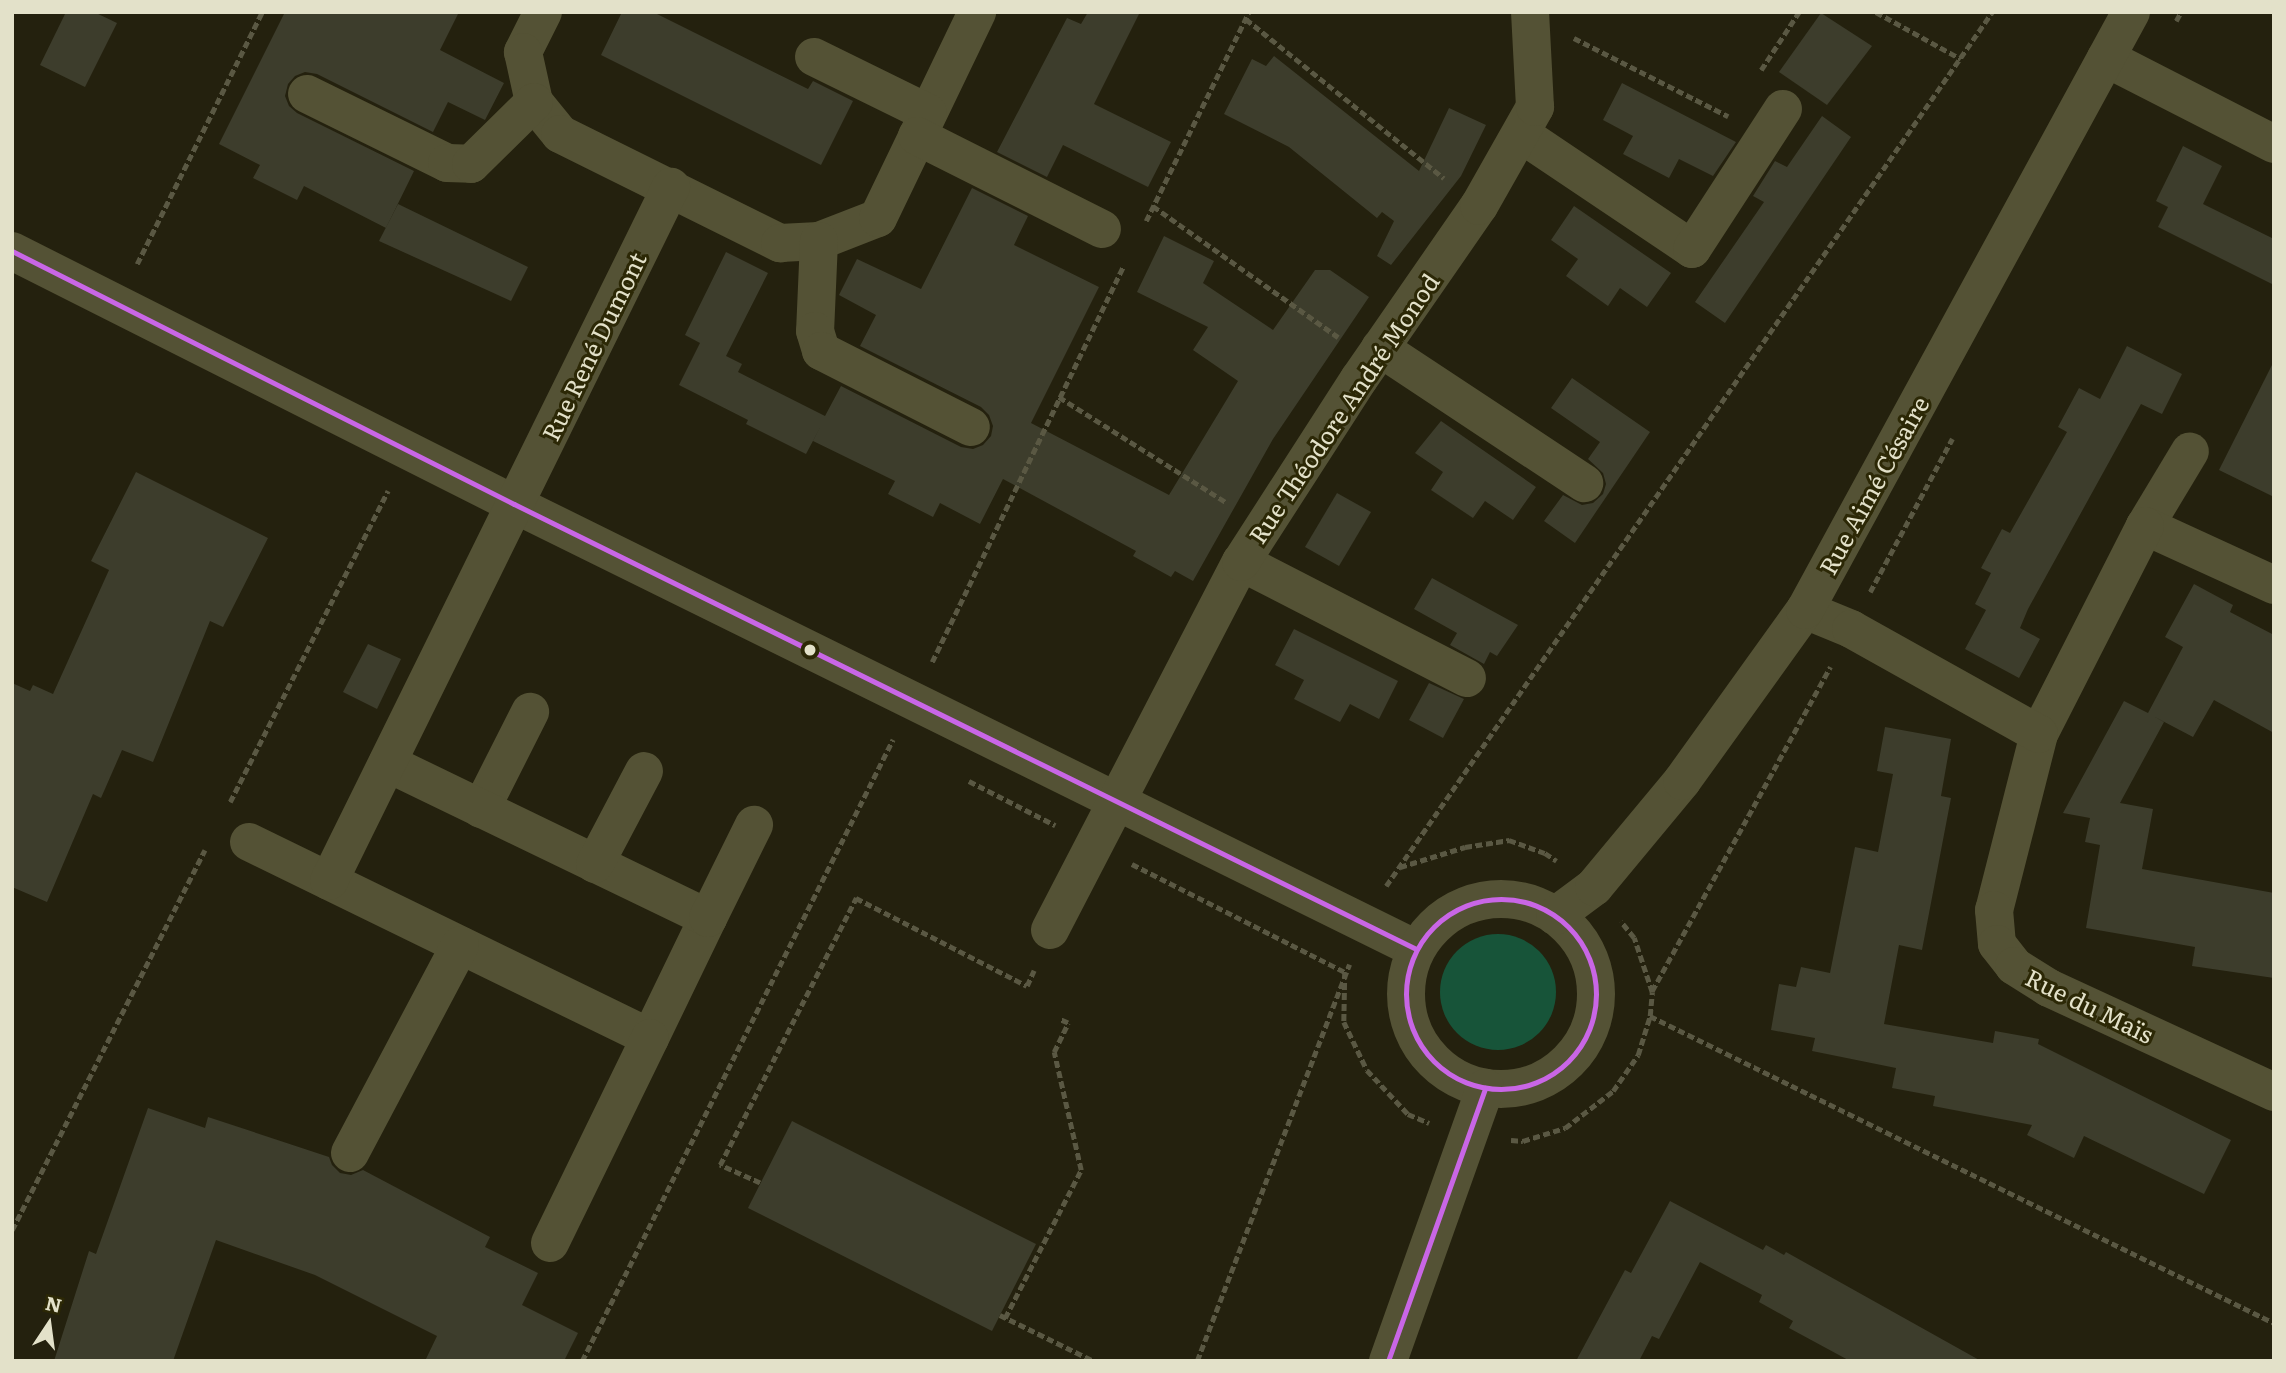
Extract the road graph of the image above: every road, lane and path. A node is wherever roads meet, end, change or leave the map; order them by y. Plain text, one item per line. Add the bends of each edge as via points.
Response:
1 (262, 12) edge
2 (543, 12) edge
3 (977, 12) edge
4 (1798, 12) edge
5 (1876, 12) edge
6 (1992, 12) edge
7 (2131, 12) edge
8 (1529, 13) edge
9 (1246, 19) dead end
10 (814, 57) dead end
11 (2106, 58) junction
12 (1961, 59) junction
13 (1761, 71) dead end
14 (307, 94) dead end
15 (534, 102) junction
16 (1774, 123) joint
17 (923, 125) junction
18 (1521, 134) junction
19 (2274, 144) edge
20 (671, 187) junction
21 (1153, 206) dead end
22 (1479, 206) junction
23 (1102, 229) dead end
24 (819, 241) junction
25 (12, 251) edge
26 (137, 264) dead end
27 (1376, 354) junction
28 (1059, 397) dead end
29 (971, 427) dead end
30 (2190, 451) dead end
31 (1584, 483) dead end
32 (388, 491) dead end
33 (514, 505) junction
34 (1264, 526) junction
35 (2145, 526) junction
36 (1241, 562) junction
37 (2274, 585) edge
38 (1805, 610) junction
39 (1467, 678) dead end
40 (530, 712) dead end
41 (2039, 734) junction
42 (387, 763) junction
43 (644, 771) dead end
44 (1119, 800) junction
45 (481, 809) junction
46 (225, 811) dead end
47 (754, 825) dead end
48 (249, 842) dead end
49 (206, 848) dead end
50 (595, 864) junction
51 (1400, 867) junction
52 (329, 881) junction
53 (1386, 886) dead end
54 (1594, 887) junction
55 (1555, 915) junction
56 (708, 918) junction
57 (1050, 930) joint
58 (460, 945) junction
59 (1416, 950) junction
60 (1345, 972) dead end
61 (1650, 1016) junction
62 (1061, 1020) dead end
63 (650, 1038) junction
64 (1485, 1088) junction
65 (2274, 1092) edge
66 (1467, 1139) junction
67 (350, 1153) dead end
68 (760, 1183) dead end
69 (12, 1230) edge
70 (550, 1242) dead end
71 (2274, 1323) edge
72 (1094, 1361) edge
73 (1388, 1361) edge

1 - 26 path
2 - 15 street via 523,52
3 - 17 street
4 - 13 path
5 - 12 path
6 - 12 path
7 - 11 street, Rue Aimé Césaire
8 - 16 path
8 - 18 street, Rue Théodore André Monod via 1535,107
9 - 22 path
10 - 17 street
11 - 19 street
11 - 38 street, Rue Aimé Césaire
12 - 51 path
14 - 15 street via 447,163 459,164 471,164
15 - 20 street via 559,134
16 - 18 street via 1692,249
17 - 23 street
17 - 24 street via 878,218
18 - 22 street, Rue Théodore André Monod
20 - 24 street via 780,243
20 - 33 street, Rue René Dumont
21 - 27 path
22 - 27 street, Rue Théodore André Monod
24 - 29 street via 815,331 821,351
25 - 33 street
27 - 31 street
27 - 34 street, Rue Théodore André Monod
28 - 34 path
30 - 35 street, Rue du Maïs
32 - 46 path
33 - 42 street, Rue René Dumont
33 - 44 street
34 - 36 street, Rue Théodore André Monod
35 - 37 street
35 - 41 street, Rue du Maïs
36 - 39 street
36 - 44 street, Rue Théodore André Monod
38 - 41 street via 1851,629
38 - 54 street, Rue Aimé Césaire via 1682,781
40 - 45 street
41 - 65 street, Rue du Maïs via 1994,910 1997,944 2014,966 2049,988
42 - 45 street
42 - 52 street, Rue René Dumont
43 - 50 street
44 - 57 street, Rue Théodore André Monod
44 - 59 street
45 - 50 street
47 - 56 street
48 - 52 street
49 - 69 path
50 - 56 street
51 - 53 path
51 - 54 path via 1465,847 1509,840 1545,853
52 - 58 street
54 - 55 street, Rue Aimé Césaire
54 - 61 path via 1634,939 1652,992
55 - 59 street via 1526,902 1494,899 1462,907 1435,925
55 - 64 street via 1578,938 1592,967 1596,999 1590,1030 1573,1058 1547,1078 1517,1088
56 - 63 street
57 - 68 path via 1027,986 856,898 720,1164
58 - 63 street
58 - 67 street
59 - 64 street via 1406,978 1406,1008 1415,1036 1432,1061 1456,1079
60 - 66 path via 1344,1022 1367,1070 1408,1114
61 - 66 path via 1638,1055 1613,1091 1565,1128 1523,1141
61 - 71 path
62 - 72 path via 1068,1023 1054,1052 1081,1170 1002,1317
63 - 70 street
64 - 66 street
66 - 73 street

